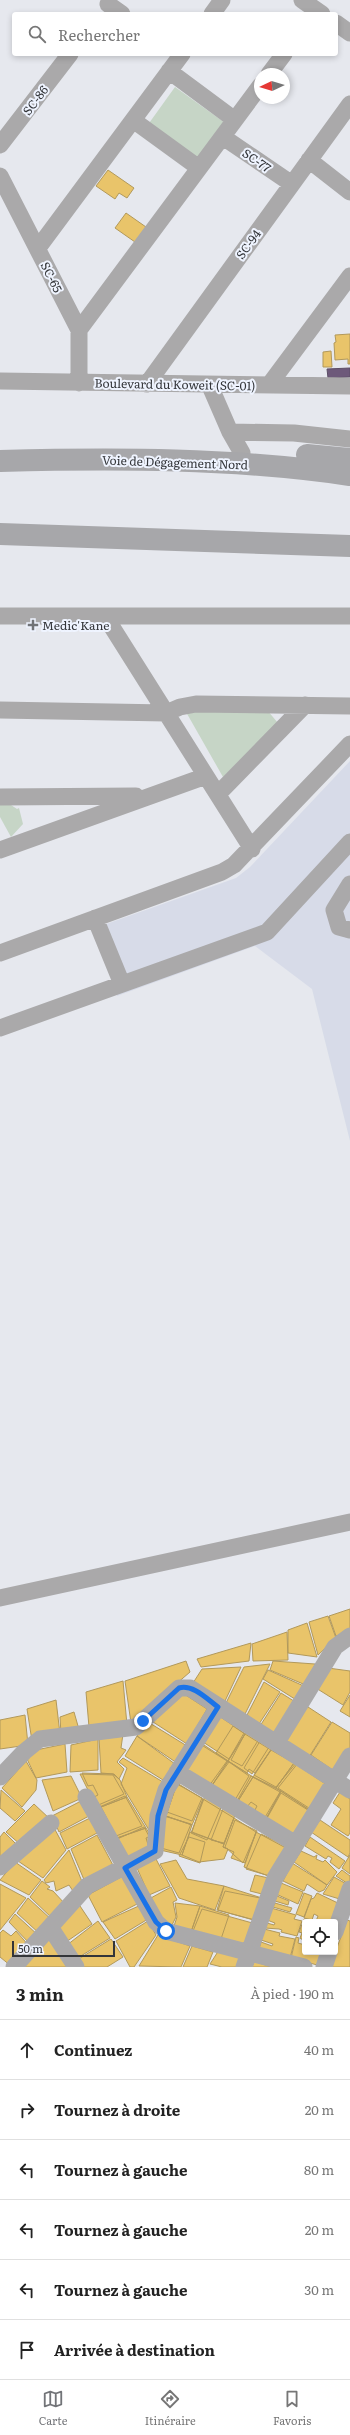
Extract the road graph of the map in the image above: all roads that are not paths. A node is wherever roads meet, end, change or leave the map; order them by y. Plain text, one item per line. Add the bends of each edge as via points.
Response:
1 (222, 0) edge
2 (302, 0) edge
3 (106, 6) edge
4 (118, 12) edge
5 (213, 12) edge
6 (316, 12) edge
7 (338, 25) edge
8 (350, 33) edge
9 (68, 56) edge
10 (179, 56) edge
11 (282, 56) edge
12 (274, 68) edge
13 (169, 72) junction
14 (254, 94) edge
15 (350, 104) edge
16 (133, 120) junction
17 (235, 120) junction
18 (222, 136) junction
19 (0, 145) edge
20 (309, 160) junction
21 (199, 168) junction
22 (0, 176) edge
23 (292, 184) junction
24 (350, 192) edge
25 (38, 248) junction
26 (347, 283) edge
27 (80, 330) junction
28 (0, 381) edge
29 (79, 383) junction
30 (147, 384) junction
31 (269, 385) junction
32 (210, 386) junction
33 (350, 386) edge
34 (230, 432) junction
35 (350, 439) edge
36 (242, 453) junction
37 (350, 458) edge
38 (72, 459) junction
39 (0, 461) edge
40 (350, 475) edge
41 (0, 534) edge
42 (52, 535) junction
43 (350, 546) edge
44 (350, 560) edge
45 (0, 616) edge
46 (105, 616) junction
47 (350, 616) edge
48 (305, 705) junction
49 (350, 706) edge
50 (0, 710) edge
51 (166, 713) junction
52 (350, 744) edge
53 (206, 776) junction
54 (218, 794) junction
55 (148, 796) junction
56 (0, 797) edge
57 (350, 842) edge
58 (252, 849) junction
59 (0, 850) edge
60 (350, 884) edge
61 (95, 918) junction
62 (350, 930) edge
63 (0, 953) edge
64 (122, 984) junction
65 (0, 1028) edge
66 (350, 1522) edge
67 (0, 1598) edge
68 (350, 1636) edge
69 (218, 1707) junction
70 (277, 1742) junction
71 (350, 1756) edge
72 (177, 1772) junction
73 (0, 1777) edge
74 (335, 1780) junction
75 (350, 1790) edge
76 (86, 1797) dead end
77 (51, 1823) dead end
78 (296, 1844) junction
79 (0, 1867) edge
80 (125, 1868) junction
81 (350, 1889) edge
82 (338, 1923) edge
83 (50, 1927) junction
84 (328, 1955) edge
85 (247, 1960) edge
86 (14, 1967) edge
87 (76, 1967) edge
88 (304, 1967) edge
89 (324, 1967) edge

1 - 5 street
2 - 6 street
3 - 4 street
7 - 8 street
9 - 19 street, SC-86
10 - 13 street
11 - 12 street
13 - 16 street
13 - 17 street
14 - 17 street
15 - 20 street, SC-94
16 - 21 street
16 - 25 street
17 - 18 street
18 - 21 street
18 - 23 street, SC-77
20 - 23 street, SC-94
20 - 24 street
21 - 27 street
22 - 25 street, SC-65
23 - 30 street, SC-94
25 - 27 street, SC-65
26 - 31 street
27 - 29 street, SC-65
28 - 29 street, Boulevard du Koweit (SC-01)
29 - 30 street, Boulevard du Koweit (SC-01)
30 - 32 street, Boulevard du Koweit (SC-01)
31 - 32 street, Boulevard du Koweit (SC-01)
31 - 33 street, Boulevard du Koweit (SC-01)
32 - 34 street
34 - 35 street via 294,433
34 - 36 street
36 - 37 highway
36 - 38 highway via 165,450 119,452
38 - 39 highway, Voie de Dégagement Nord
38 - 40 highway, Voie de Dégagement Nord via 157,459 227,463
41 - 42 highway
42 - 43 highway
42 - 44 highway via 112,547
45 - 46 street
46 - 47 street
46 - 51 street
48 - 49 street
48 - 51 street via 196,704
48 - 54 street
50 - 51 street
51 - 53 street
52 - 58 street
53 - 54 street
53 - 55 street
54 - 58 street
55 - 56 street
55 - 59 street
57 - 64 street via 267,932
58 - 61 street via 222,872
60 - 62 street via 334,910 339,927
61 - 63 street
61 - 64 street
64 - 65 street
66 - 67 street
68 - 70 street via 335,1648
69 - 70 street
69 - 72 street
69 - 73 street via 190,1688 179,1688 136,1727 40,1739
70 - 74 street
71 - 74 street
72 - 78 street
72 - 80 street via 161,1803 155,1851
74 - 75 street
74 - 78 street
76 - 80 street
77 - 79 street
78 - 85 street via 275,1878
80 - 83 street via 87,1886
80 - 85 street via 156,1922 166,1931
81 - 82 street
83 - 86 street
83 - 87 street
84 - 89 street
85 - 88 street

